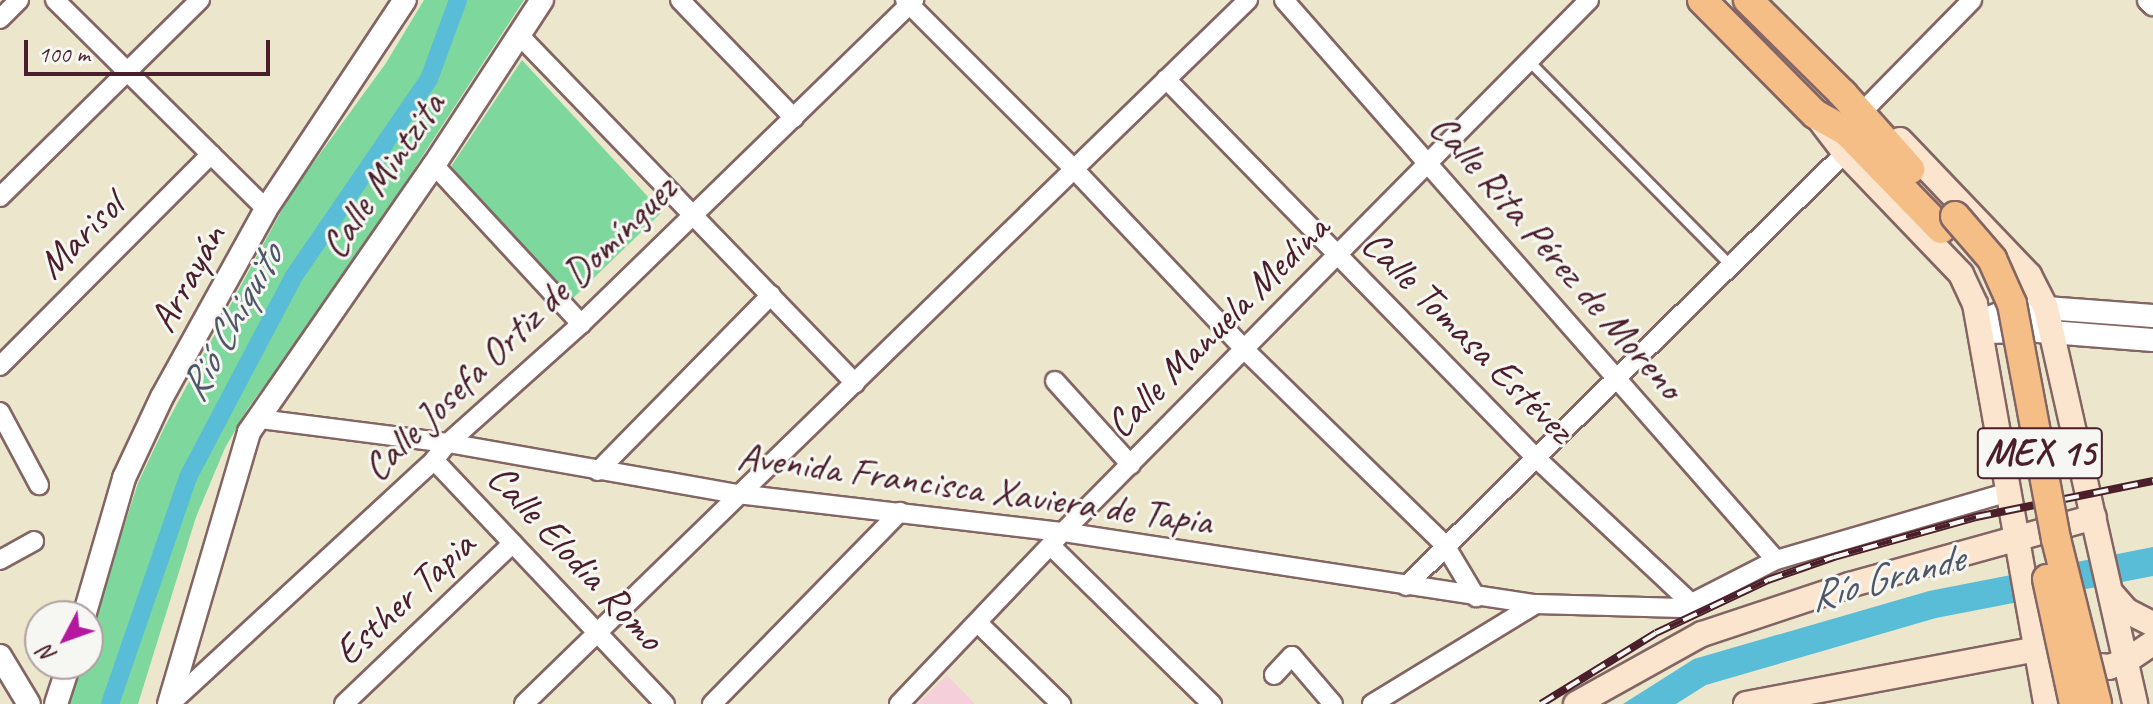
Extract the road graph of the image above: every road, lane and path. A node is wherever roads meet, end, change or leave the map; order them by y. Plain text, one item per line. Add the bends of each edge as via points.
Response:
1 (19, 0) edge
2 (55, 0) edge
3 (200, 0) edge
4 (405, 0) edge
5 (542, 0) edge
6 (680, 0) edge
7 (1248, 0) edge
8 (1284, 0) edge
9 (1589, 0) edge
10 (1702, 0) edge
11 (1748, 0) edge
12 (1972, 0) edge
13 (909, 1) edge
14 (0, 19) edge
15 (519, 35) junction
16 (1529, 61) junction
17 (129, 73) junction
18 (1166, 79) junction
19 (1855, 100) junction
20 (1815, 114) junction
21 (794, 118) junction
22 (1845, 153) junction
23 (211, 154) junction
24 (1428, 163) junction
25 (434, 165) junction
26 (1074, 169) junction
27 (0, 197) edge
28 (266, 209) junction
29 (691, 215) junction
30 (1948, 223) junction
31 (1338, 255) junction
32 (1730, 265) junction
33 (771, 295) junction
34 (2046, 308) junction
35 (2153, 316) edge
36 (581, 324) junction
37 (1979, 327) junction
38 (2051, 332) junction
39 (2153, 340) edge
40 (1244, 349) junction
41 (0, 366) edge
42 (1616, 377) junction
43 (1055, 381) dead end
44 (855, 383) junction
45 (0, 412) edge
46 (260, 419) junction
47 (448, 443) junction
48 (1535, 457) junction
49 (434, 460) junction
50 (1131, 465) junction
51 (598, 471) junction
52 (39, 485) dead end
53 (2008, 492) junction
54 (738, 494) junction
55 (900, 512) junction
56 (2096, 528) junction
57 (1057, 539) junction
58 (34, 541) dead end
59 (513, 543) junction
60 (1445, 545) junction
61 (2018, 547) junction
62 (0, 560) edge
63 (1776, 560) junction
64 (1406, 586) junction
65 (2112, 594) junction
66 (1476, 597) junction
67 (89, 600) edge
68 (1536, 604) junction
69 (1687, 605) junction
70 (979, 624) junction
71 (2153, 624) edge
72 (598, 633) junction
73 (2153, 643) edge
74 (2036, 649) junction
75 (0, 656) edge
76 (2126, 661) junction
77 (1274, 675) dead end
78 (64, 680) edge
79 (1828, 697) edge
80 (29, 704) edge
81 (56, 704) edge
82 (170, 704) edge
83 (344, 704) edge
84 (524, 704) edge
85 (665, 704) edge
86 (712, 704) edge
87 (899, 704) edge
88 (1061, 704) edge
89 (1212, 704) edge
90 (1333, 704) edge
91 (1372, 704) edge
92 (1576, 704) edge
93 (1746, 704) edge
94 (2046, 704) edge
95 (2074, 704) edge
96 (2097, 704) edge
97 (2135, 704) edge

1 - 14 street
2 - 17 street
3 - 17 street
4 - 28 street, Arrayán
5 - 15 street, Calle Mintzita
6 - 21 street
7 - 18 street
8 - 24 street, Calle Rita Pérez de Moreno
9 - 16 street, Calle Manuela Medina
10 - 20 main road, MEX 15
11 - 19 main road, MEX 15
12 - 19 street
13 - 21 street, Calle Josefa Ortiz de Domínguez
13 - 26 street
15 - 25 street, Calle Mintzita
15 - 29 street
16 - 24 street, Calle Manuela Medina
16 - 32 lane
17 - 23 street
17 - 27 street
18 - 26 street
18 - 31 street, Calle Tomasa Estévez
19 - 30 main road, MEX 15
19 - 34 main road via 2008,251 2029,275
20 - 22 main road
20 - 30 main road, MEX 15 via 1847,132
21 - 29 street, Calle Josefa Ortiz de Domínguez
22 - 32 street
22 - 37 main road via 1961,274
23 - 28 street
23 - 41 street, Marisol
24 - 31 street, Calle Manuela Medina
24 - 42 street, Calle Rita Pérez de Moreno
25 - 36 street
25 - 46 street, Calle Mintzita
26 - 40 street
26 - 44 street
28 - 67 street, Arrayán via 162,397 124,478
29 - 33 street
29 - 36 street, Calle Josefa Ortiz de Domínguez
30 - 95 main road, MEX 15, bridge via 1994,309
30 - 96 main road, MEX 15, bridge via 1992,259 2012,304 2056,539
31 - 40 street, Calle Manuela Medina
31 - 48 street, Calle Tomasa Estévez
32 - 42 street
33 - 44 street
33 - 51 street
34 - 35 street
34 - 37 street via 2001,313
34 - 38 main road
36 - 47 street, Calle Josefa Ortiz de Domínguez
37 - 38 street
37 - 53 main road
38 - 39 street
38 - 56 main road
40 - 50 street, Calle Manuela Medina
40 - 60 street
42 - 48 street
42 - 63 street, Calle Rita Pérez de Moreno
43 - 50 street
44 - 54 street
45 - 52 street
46 - 47 street, Avenida Francisca Xaviera de Tapia
46 - 82 street, Calle Mintzita via 249,432
47 - 49 street, Calle Josefa Ortiz de Domínguez
47 - 51 street, Avenida Francisca Xaviera de Tapia
48 - 60 street
48 - 69 street, Calle Tomasa Estévez
49 - 59 street, Calle Elodia Romo
49 - 82 street, Calle Josefa Ortiz de Domínguez
50 - 57 street, Calle Manuela Medina
51 - 54 street, Avenida Francisca Xaviera de Tapia
53 - 61 main road
53 - 63 street
54 - 55 street, Avenida Francisca Xaviera de Tapia
54 - 72 street
55 - 57 street, Avenida Francisca Xaviera de Tapia
55 - 86 street
56 - 61 main road
56 - 65 main road
57 - 64 street, Avenida Francisca Xaviera de Tapia
57 - 70 street, Calle Manuela Medina
57 - 89 street
58 - 62 street
59 - 72 street, Calle Elodia Romo
59 - 83 street, Esther Tapia
60 - 64 street
60 - 66 street
61 - 74 main road
61 - 92 main road via 1849,585 1702,634
63 - 69 street
64 - 66 street, Avenida Francisca Xaviera de Tapia
65 - 71 main road via 2127,611
65 - 76 main road
66 - 68 street, Avenida Francisca Xaviera de Tapia
68 - 69 street, Avenida Francisca Xaviera de Tapia
68 - 91 street
70 - 87 street, Calle Manuela Medina
70 - 88 street
72 - 84 street
72 - 85 street, Calle Elodia Romo
73 - 76 main road
74 - 76 main road via 2071,663 2109,667
74 - 79 main road
74 - 94 main road
75 - 80 street
76 - 97 main road
77 - 90 street via 1292,656
78 - 81 street
79 - 93 main road via 1765,698

